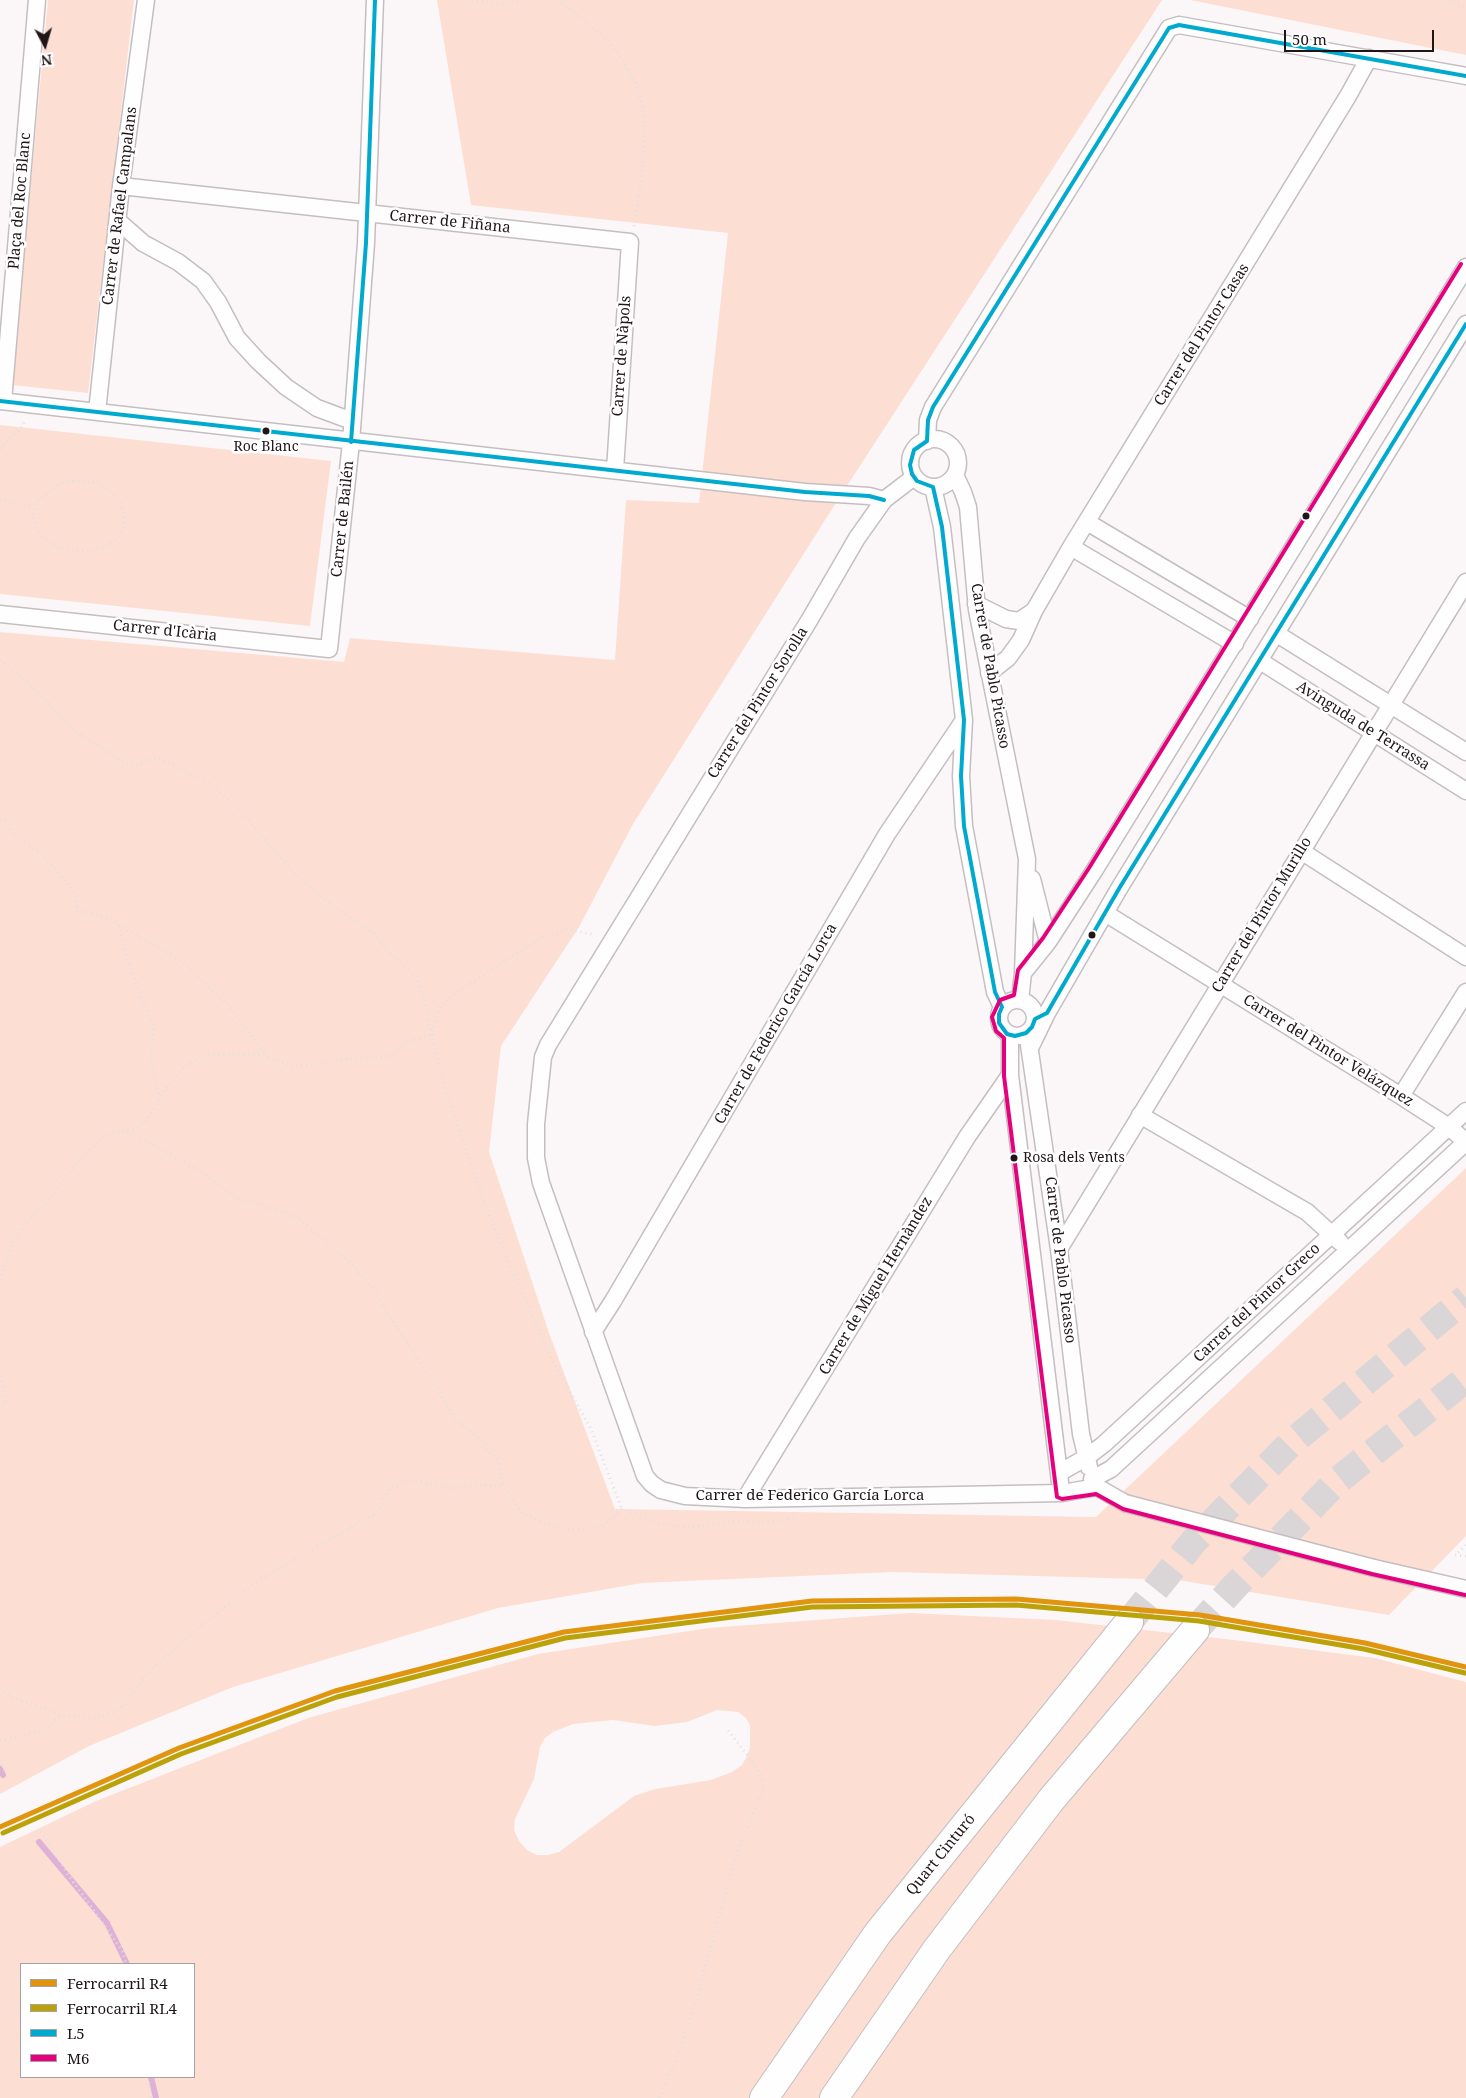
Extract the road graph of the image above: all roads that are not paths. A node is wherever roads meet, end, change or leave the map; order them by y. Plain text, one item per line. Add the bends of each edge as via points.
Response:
1 (37, 0) edge
2 (146, 0) edge
3 (375, 0) edge
4 (1369, 58) junction
5 (1466, 76) edge
6 (122, 186) junction
7 (367, 213) junction
8 (118, 221) junction
9 (630, 242) joint
10 (1466, 267) edge
11 (1466, 324) edge
12 (1, 401) edge
13 (97, 412) junction
14 (352, 421) junction
15 (927, 441) junction
16 (351, 442) junction
17 (615, 470) junction
18 (955, 475) junction
19 (914, 477) junction
20 (933, 487) junction
21 (884, 500) junction
22 (1087, 522) junction
23 (1071, 547) junction
24 (1465, 585) edge
25 (976, 604) junction
26 (1034, 611) junction
27 (0, 614) edge
28 (1250, 618) junction
29 (1277, 634) junction
30 (1235, 644) junction
31 (329, 649) joint
32 (1260, 661) junction
33 (989, 673) junction
34 (1390, 705) junction
35 (964, 720) junction
36 (1373, 732) junction
37 (1466, 752) edge
38 (1466, 791) edge
39 (1301, 852) junction
40 (1027, 859) junction
41 (1105, 913) junction
42 (613, 939) joint
43 (1048, 942) junction
44 (1466, 957) edge
45 (1023, 973) junction
46 (1220, 984) junction
47 (1466, 992) edge
48 (1020, 1000) junction
49 (1002, 1007) junction
50 (1037, 1021) junction
51 (1010, 1035) junction
52 (1030, 1048) junction
53 (1010, 1075) junction
54 (1401, 1096) junction
55 (1466, 1111) edge
56 (1140, 1115) junction
57 (1449, 1127) junction
58 (1466, 1142) edge
59 (1332, 1234) junction
60 (1059, 1248) junction
61 (1349, 1250) junction
62 (593, 1332) junction
63 (1087, 1458) junction
64 (1059, 1473) junction
65 (1094, 1483) junction
66 (1054, 1493) junction
67 (745, 1499) junction
68 (1466, 1588) edge
69 (1129, 1622) tunnel mouth
70 (1195, 1630) tunnel mouth
71 (764, 2098) edge
72 (834, 2098) edge

1 - 12 street, Plaça del Roc Blanc
2 - 6 street, Carrer de Rafael Campalans
3 - 7 street, Carrer de Bailén
4 - 5 street
4 - 15 street via 1179,25 1169,28 933,407 928,420
4 - 22 street, Carrer del Pintor Casas
6 - 7 street, Carrer de Fiñana
6 - 8 street, Carrer de Rafael Campalans
7 - 9 street, Carrer de Fiñana
7 - 14 street, Carrer de Bailén
8 - 13 street, Carrer de Rafael Campalans
8 - 14 street via 143,243 178,262 203,281 237,338 286,387 317,408
9 - 17 street, Carrer de Nàpols
10 - 28 street
11 - 29 street
12 - 13 street
13 - 16 street
14 - 16 street, Carrer de Bailén
15 - 18 street via 943,441 954,450 958,462
15 - 19 street via 912,455 910,465
16 - 17 street
16 - 31 street, Carrer de Bailén
17 - 21 street
18 - 20 street via 945,484
18 - 25 street, Carrer de Pablo Picasso via 968,507
19 - 20 street
19 - 21 street, Carrer del Pintor Sorolla
20 - 35 street, Carrer de Pablo Picasso via 942,527
21 - 42 street, Carrer del Pintor Sorolla via 857,538
22 - 23 street, Carrer del Pintor Casas
22 - 28 street
23 - 26 street, Carrer del Pintor Casas
23 - 30 street
24 - 34 street, Carrer del Pintor Murillo
25 - 26 street via 1006,619 1019,620
25 - 33 street, Carrer de Pablo Picasso
26 - 33 street, Carrer del Pintor Casas via 1022,640 1008,658
27 - 31 street, Carrer d'Icària
28 - 30 street
29 - 32 street
29 - 34 street
30 - 43 street
32 - 36 street, Avinguda de Terrassa
32 - 41 street
33 - 40 street, Carrer de Pablo Picasso
34 - 36 street, Carrer del Pintor Murillo
34 - 37 street
35 - 49 street, Carrer de Pablo Picasso via 961,776 964,826 995,992
35 - 62 street, Carrer de Federico García Lorca via 888,834
36 - 38 street, Avinguda de Terrassa
36 - 39 street, Carrer del Pintor Murillo
39 - 44 street
39 - 46 street, Carrer del Pintor Murillo
40 - 43 street, Carrer de Pablo Picasso
40 - 45 street, Carrer de Pablo Picasso
41 - 46 street, Carrer del Pintor Velázquez
41 - 50 street
42 - 62 street, Carrer de Federico García Lorca via 548,1045 536,1124 536,1158 541,1183
43 - 45 street
45 - 48 street, Carrer de Pablo Picasso
46 - 54 street, Carrer del Pintor Velázquez
46 - 56 street, Carrer del Pintor Murillo
47 - 54 street
48 - 49 street
48 - 50 street via 1030,1006
49 - 51 street via 999,1023
50 - 51 street via 1021,1036
50 - 52 street
50 - 52 street, Carrer de Pablo Picasso
51 - 53 street, Carrer de Pablo Picasso
52 - 60 street, Carrer de Pablo Picasso
53 - 64 street, Carrer de Pablo Picasso
53 - 67 street, Carrer de Miguel Hernàndez via 967,1137
54 - 57 street, Carrer del Pintor Velázquez
55 - 57 street, Carrer del Pintor Greco
56 - 59 street via 1307,1212
56 - 60 street, Carrer del Pintor Murillo
57 - 58 street, Carrer del Pintor Greco
57 - 59 street, Carrer del Pintor Greco
58 - 61 street, Carrer del Pintor Greco
59 - 61 street
59 - 63 street, Carrer del Pintor Greco
60 - 63 street, Carrer de Pablo Picasso via 1081,1434
61 - 65 street, Carrer del Pintor Greco
62 - 67 street, Carrer de Federico García Lorca via 645,1476 652,1484 680,1496
63 - 64 street, Carrer del Pintor Greco
63 - 65 street, Carrer de Pablo Picasso
64 - 66 street, Carrer de Pablo Picasso
65 - 66 street, Carrer de Federico García Lorca
65 - 68 street, bridge via 1125,1503 1374,1568
66 - 67 street, Carrer de Federico García Lorca
69 - 71 highway, Quart Cinturó via 878,1933
70 - 72 highway via 1051,1800 937,1949

